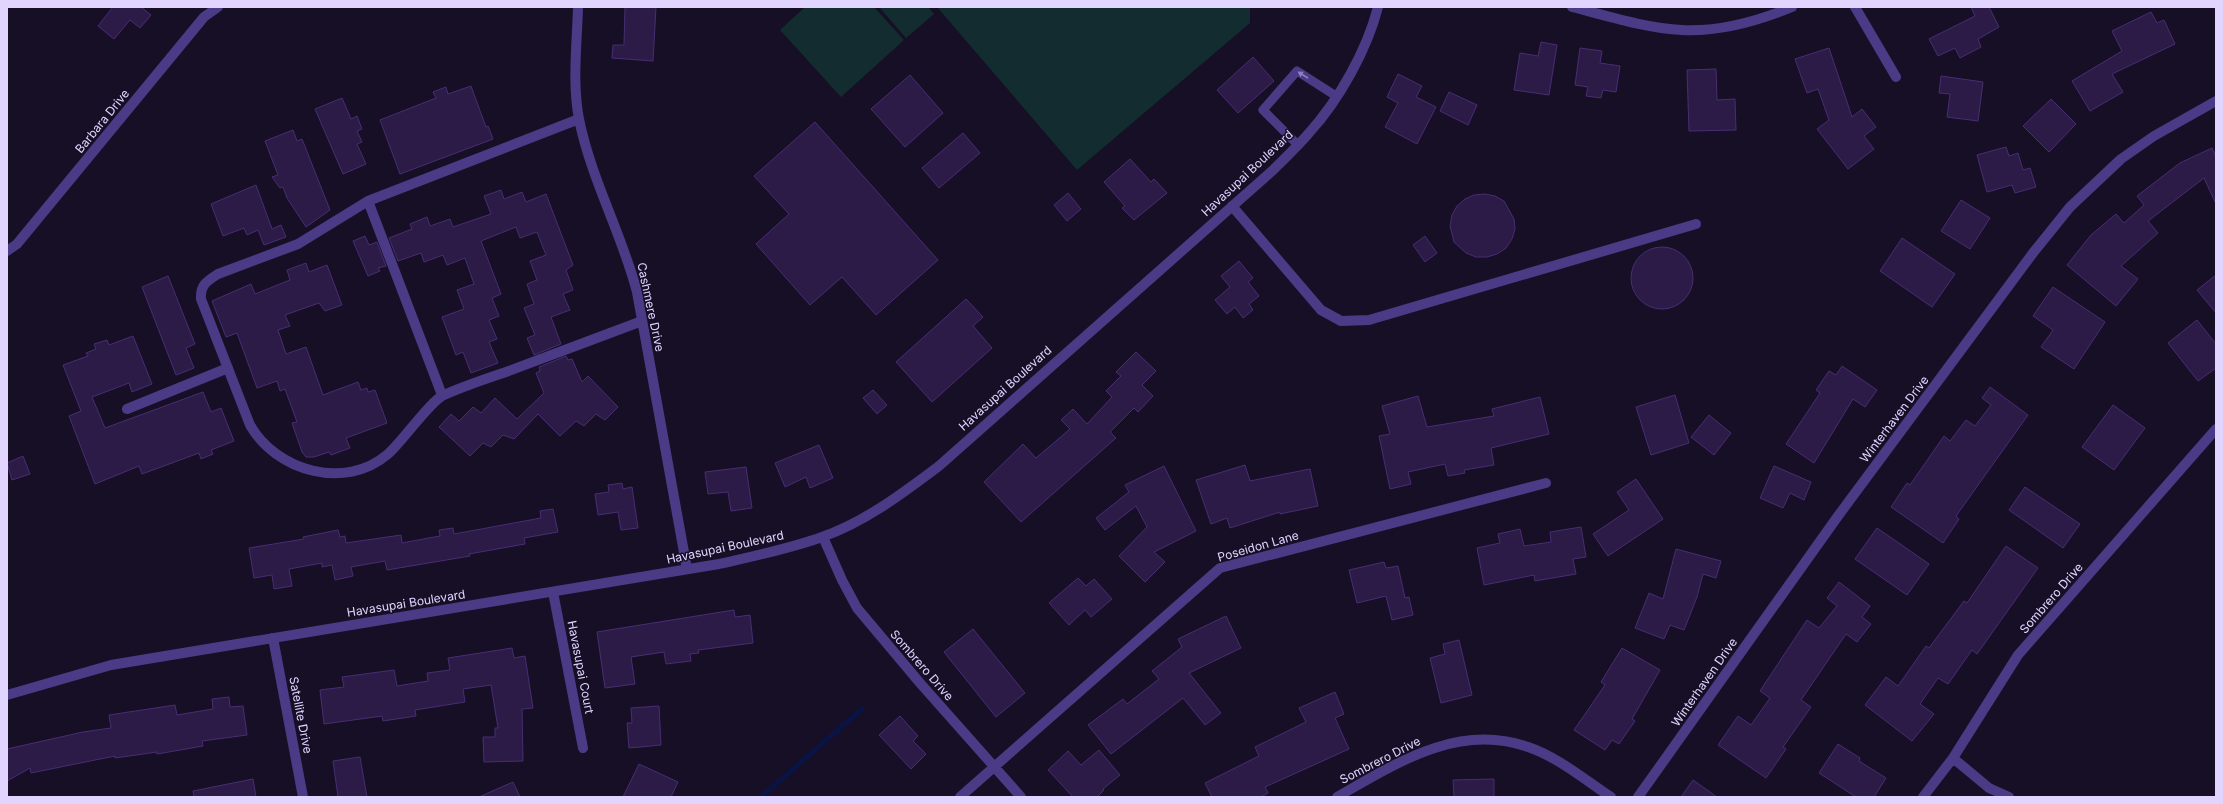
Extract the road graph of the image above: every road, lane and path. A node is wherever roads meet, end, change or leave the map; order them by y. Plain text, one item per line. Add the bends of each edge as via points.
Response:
1 (218, 7) edge
2 (578, 7) edge
3 (1378, 7) edge
4 (1572, 7) edge
5 (1792, 7) edge
6 (1855, 7) edge
7 (1896, 77) dead end
8 (1336, 96) junction
9 (2216, 102) edge
10 (579, 119) junction
11 (1298, 145) junction
12 (368, 201) junction
13 (1232, 206) junction
14 (1696, 224) dead end
15 (7, 251) edge
16 (642, 321) junction
17 (228, 368) junction
18 (442, 395) junction
19 (127, 409) dead end
20 (2216, 429) edge
21 (1546, 484) dead end
22 (823, 536) junction
23 (687, 569) junction
24 (553, 592) junction
25 (273, 638) junction
26 (7, 695) edge
27 (583, 748) dead end
28 (1953, 758) junction
29 (994, 766) junction
30 (303, 797) edge
31 (960, 797) edge
32 (1021, 797) edge
33 (1337, 797) edge
34 (1611, 797) edge
35 (1638, 797) edge
36 (1923, 797) edge
37 (2009, 797) edge

1 - 15 street, Barbara Drive via 204,17 17,244
2 - 10 street, Cashmere Drive via 576,88
3 - 8 street, Havasupai Boulevard via 1356,62
4 - 5 street via 1682,30 1742,24
6 - 7 street
8 - 11 street, Havasupai Boulevard via 1310,133
8 -> 11 lane via 1297,71 1263,110
9 - 35 street, Winterhaven Drive via 2154,136 2121,159 2070,207 1838,516
10 - 12 street
10 - 16 street, Cashmere Drive via 592,168 629,263
11 - 13 street, Havasupai Boulevard
12 - 17 street via 311,238 218,274 202,286 201,299
12 - 18 street
13 - 14 street via 1321,310 1341,321 1369,320
13 - 22 street, Havasupai Boulevard via 939,466 873,512
16 - 18 street
16 - 23 street, Cashmere Drive
17 - 18 street via 250,425 261,442 281,457 302,467 330,474 348,473 387,454
17 - 19 street
20 - 28 street, Sombrero Drive via 2018,654
21 - 29 street, Poseidon Lane via 1220,568
22 - 23 street, Havasupai Boulevard via 764,554
22 - 29 street, Sombrero Drive via 857,608
23 - 24 street, Havasupai Boulevard
24 - 25 street, Havasupai Boulevard
24 - 27 street, Havasupai Court
25 - 26 street, Havasupai Boulevard via 111,665
25 - 30 street, Satellite Drive
28 - 36 street, Sombrero Drive
28 - 37 street via 1989,788
29 - 31 street, Poseidon Lane
29 - 32 street, Sombrero Drive
33 - 34 street, Sombrero Drive via 1424,751 1455,741 1484,740 1528,747 1552,758

